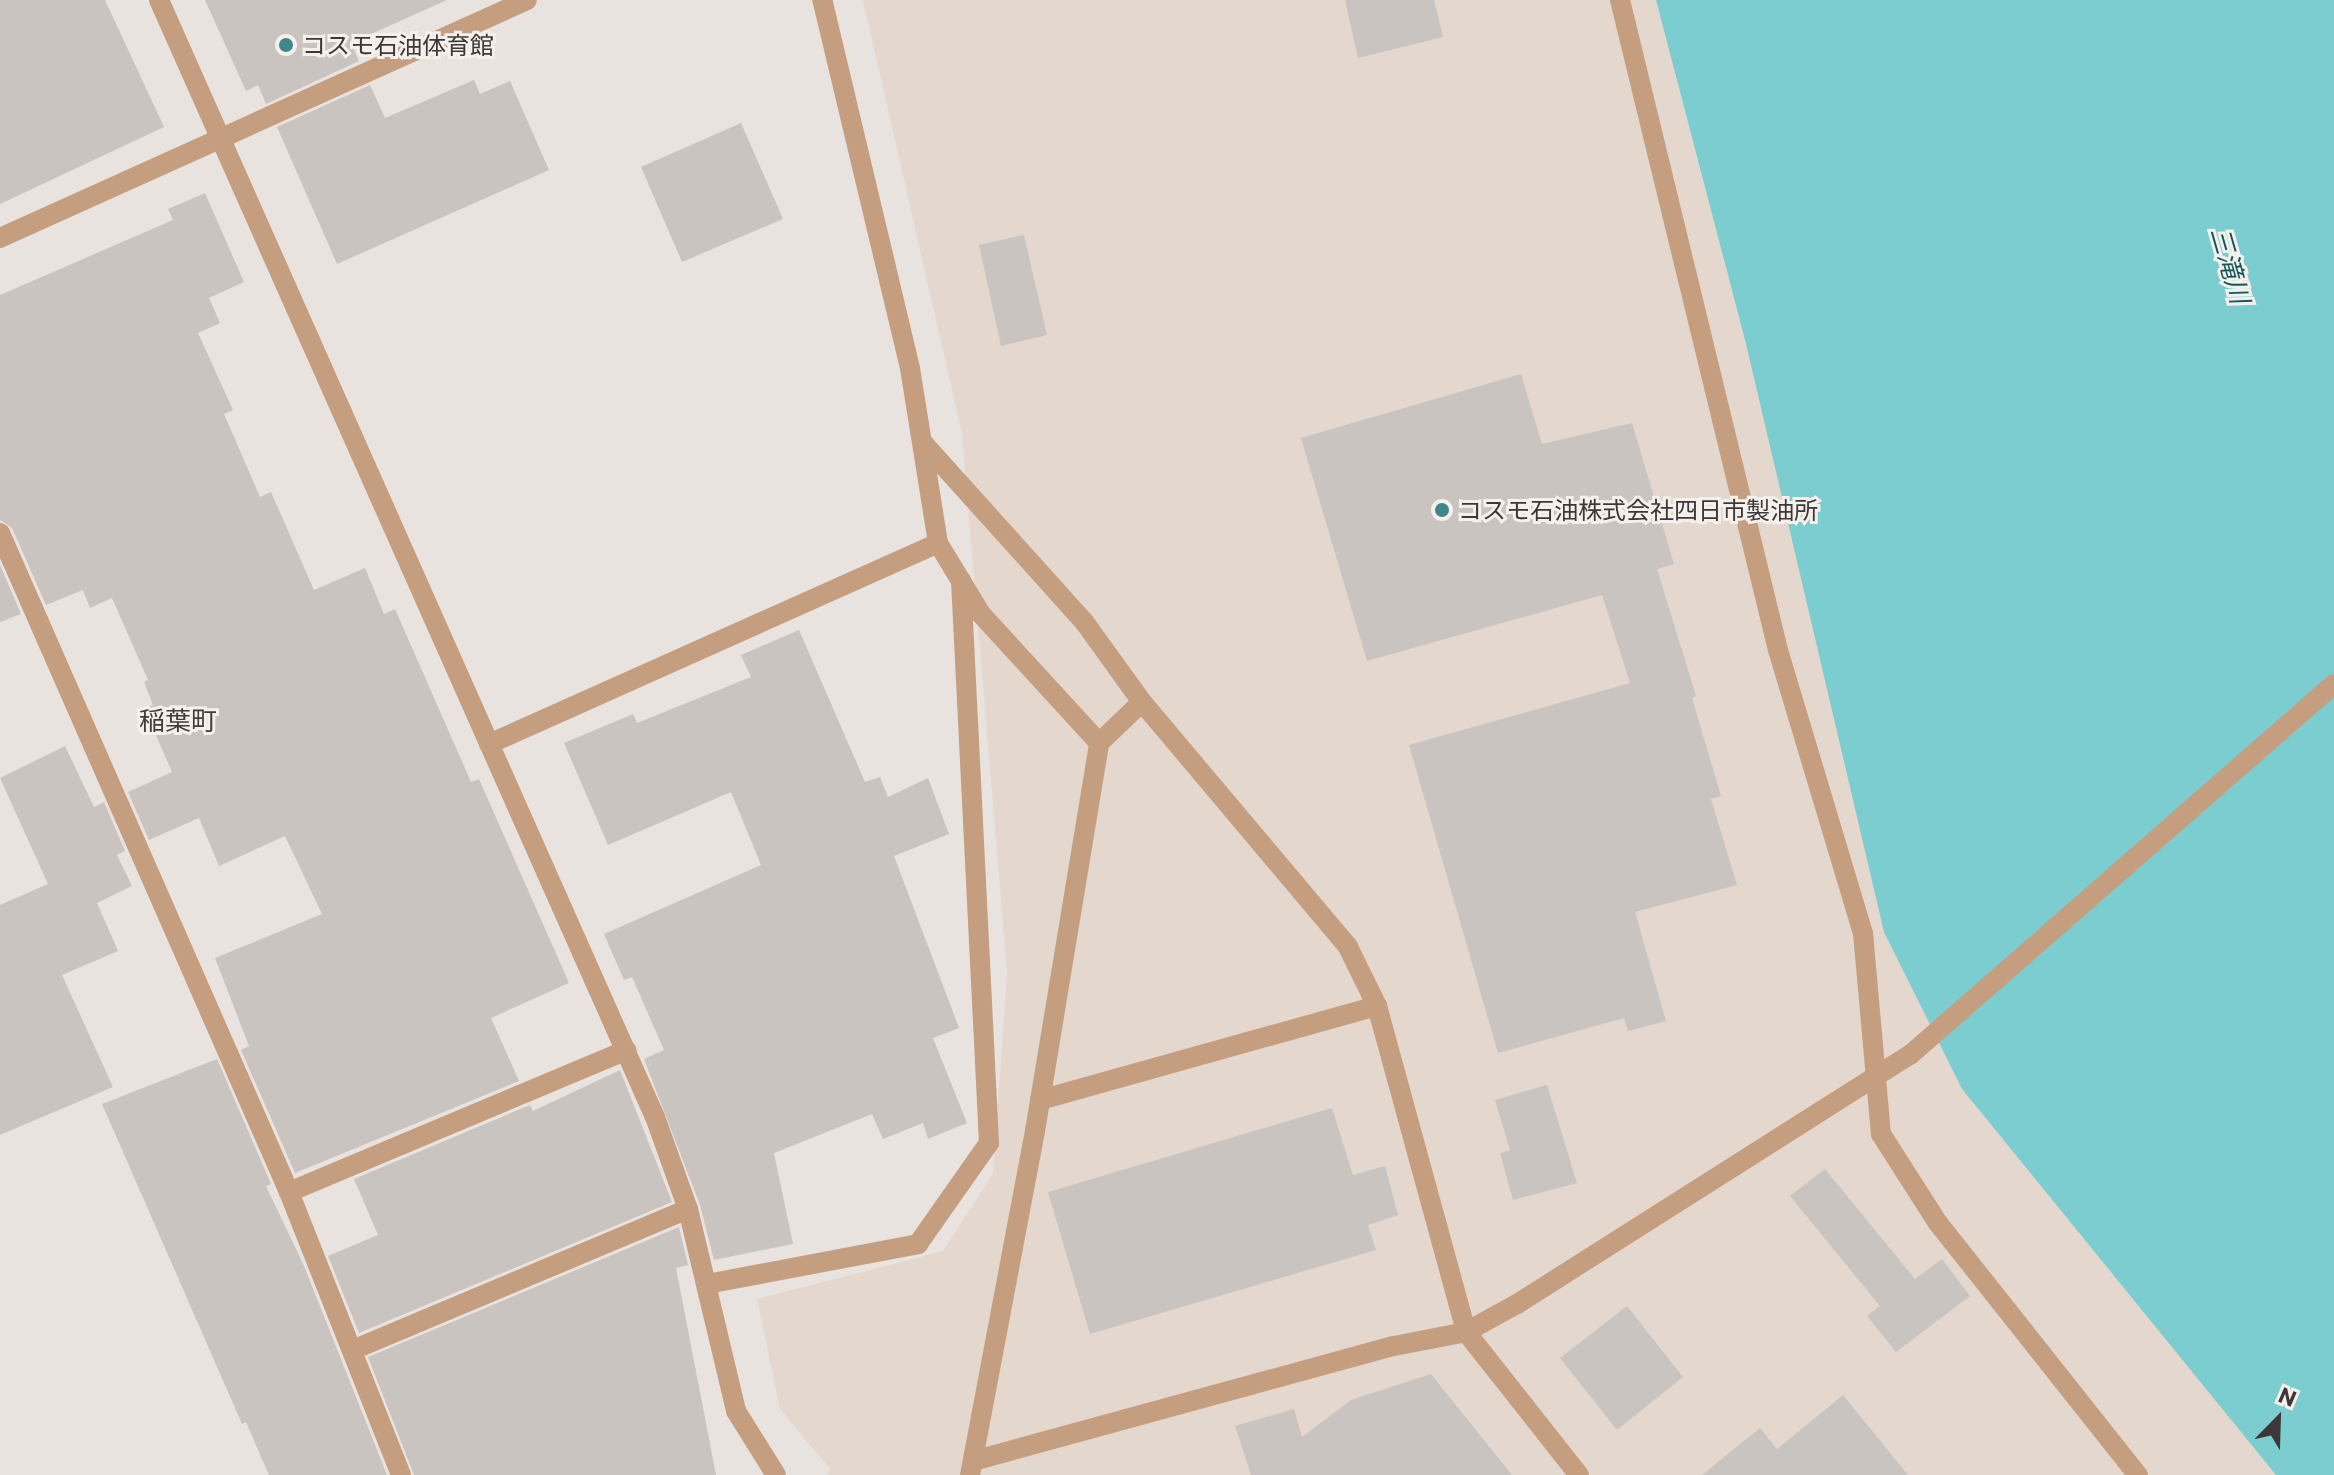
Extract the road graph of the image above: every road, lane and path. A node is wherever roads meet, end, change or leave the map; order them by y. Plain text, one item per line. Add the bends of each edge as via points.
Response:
1 (159, 0) edge
2 (527, 0) edge
3 (822, 0) edge
4 (1620, 0) edge
5 (220, 141) junction
6 (0, 238) edge
7 (924, 444) junction
8 (0, 533) edge
9 (938, 543) junction
10 (961, 581) junction
11 (2334, 684) edge
12 (1142, 702) junction
13 (1099, 743) junction
14 (489, 744) junction
15 (1377, 1006) junction
16 (626, 1050) junction
17 (1877, 1079) junction
18 (1040, 1100) junction
19 (289, 1192) junction
20 (688, 1209) junction
21 (707, 1284) junction
22 (1466, 1332) junction
23 (355, 1349) junction
24 (972, 1468) edge
25 (401, 1475) edge
26 (776, 1475) edge
27 (1579, 1475) edge
28 (2138, 1475) edge

1 - 5 street
2 - 5 street
3 - 7 street
4 - 17 street via 1778,650 1863,933
5 - 6 street
5 - 14 street
7 - 9 street
7 - 12 street via 1085,623
8 - 19 street
9 - 10 street
9 - 14 street
10 - 13 street via 981,614
10 - 21 street via 989,1143 918,1244
11 - 17 street
12 - 13 street
12 - 15 street via 1348,947
13 - 18 street
14 - 16 street
15 - 18 street
15 - 22 street
16 - 19 street
16 - 20 street
17 - 22 street via 1762,1144
17 - 28 street via 1881,1134 1938,1223
18 - 24 street
19 - 23 street
20 - 21 street
20 - 23 street
21 - 26 street via 736,1411
22 - 24 street via 1394,1346
22 - 27 street
23 - 25 street

